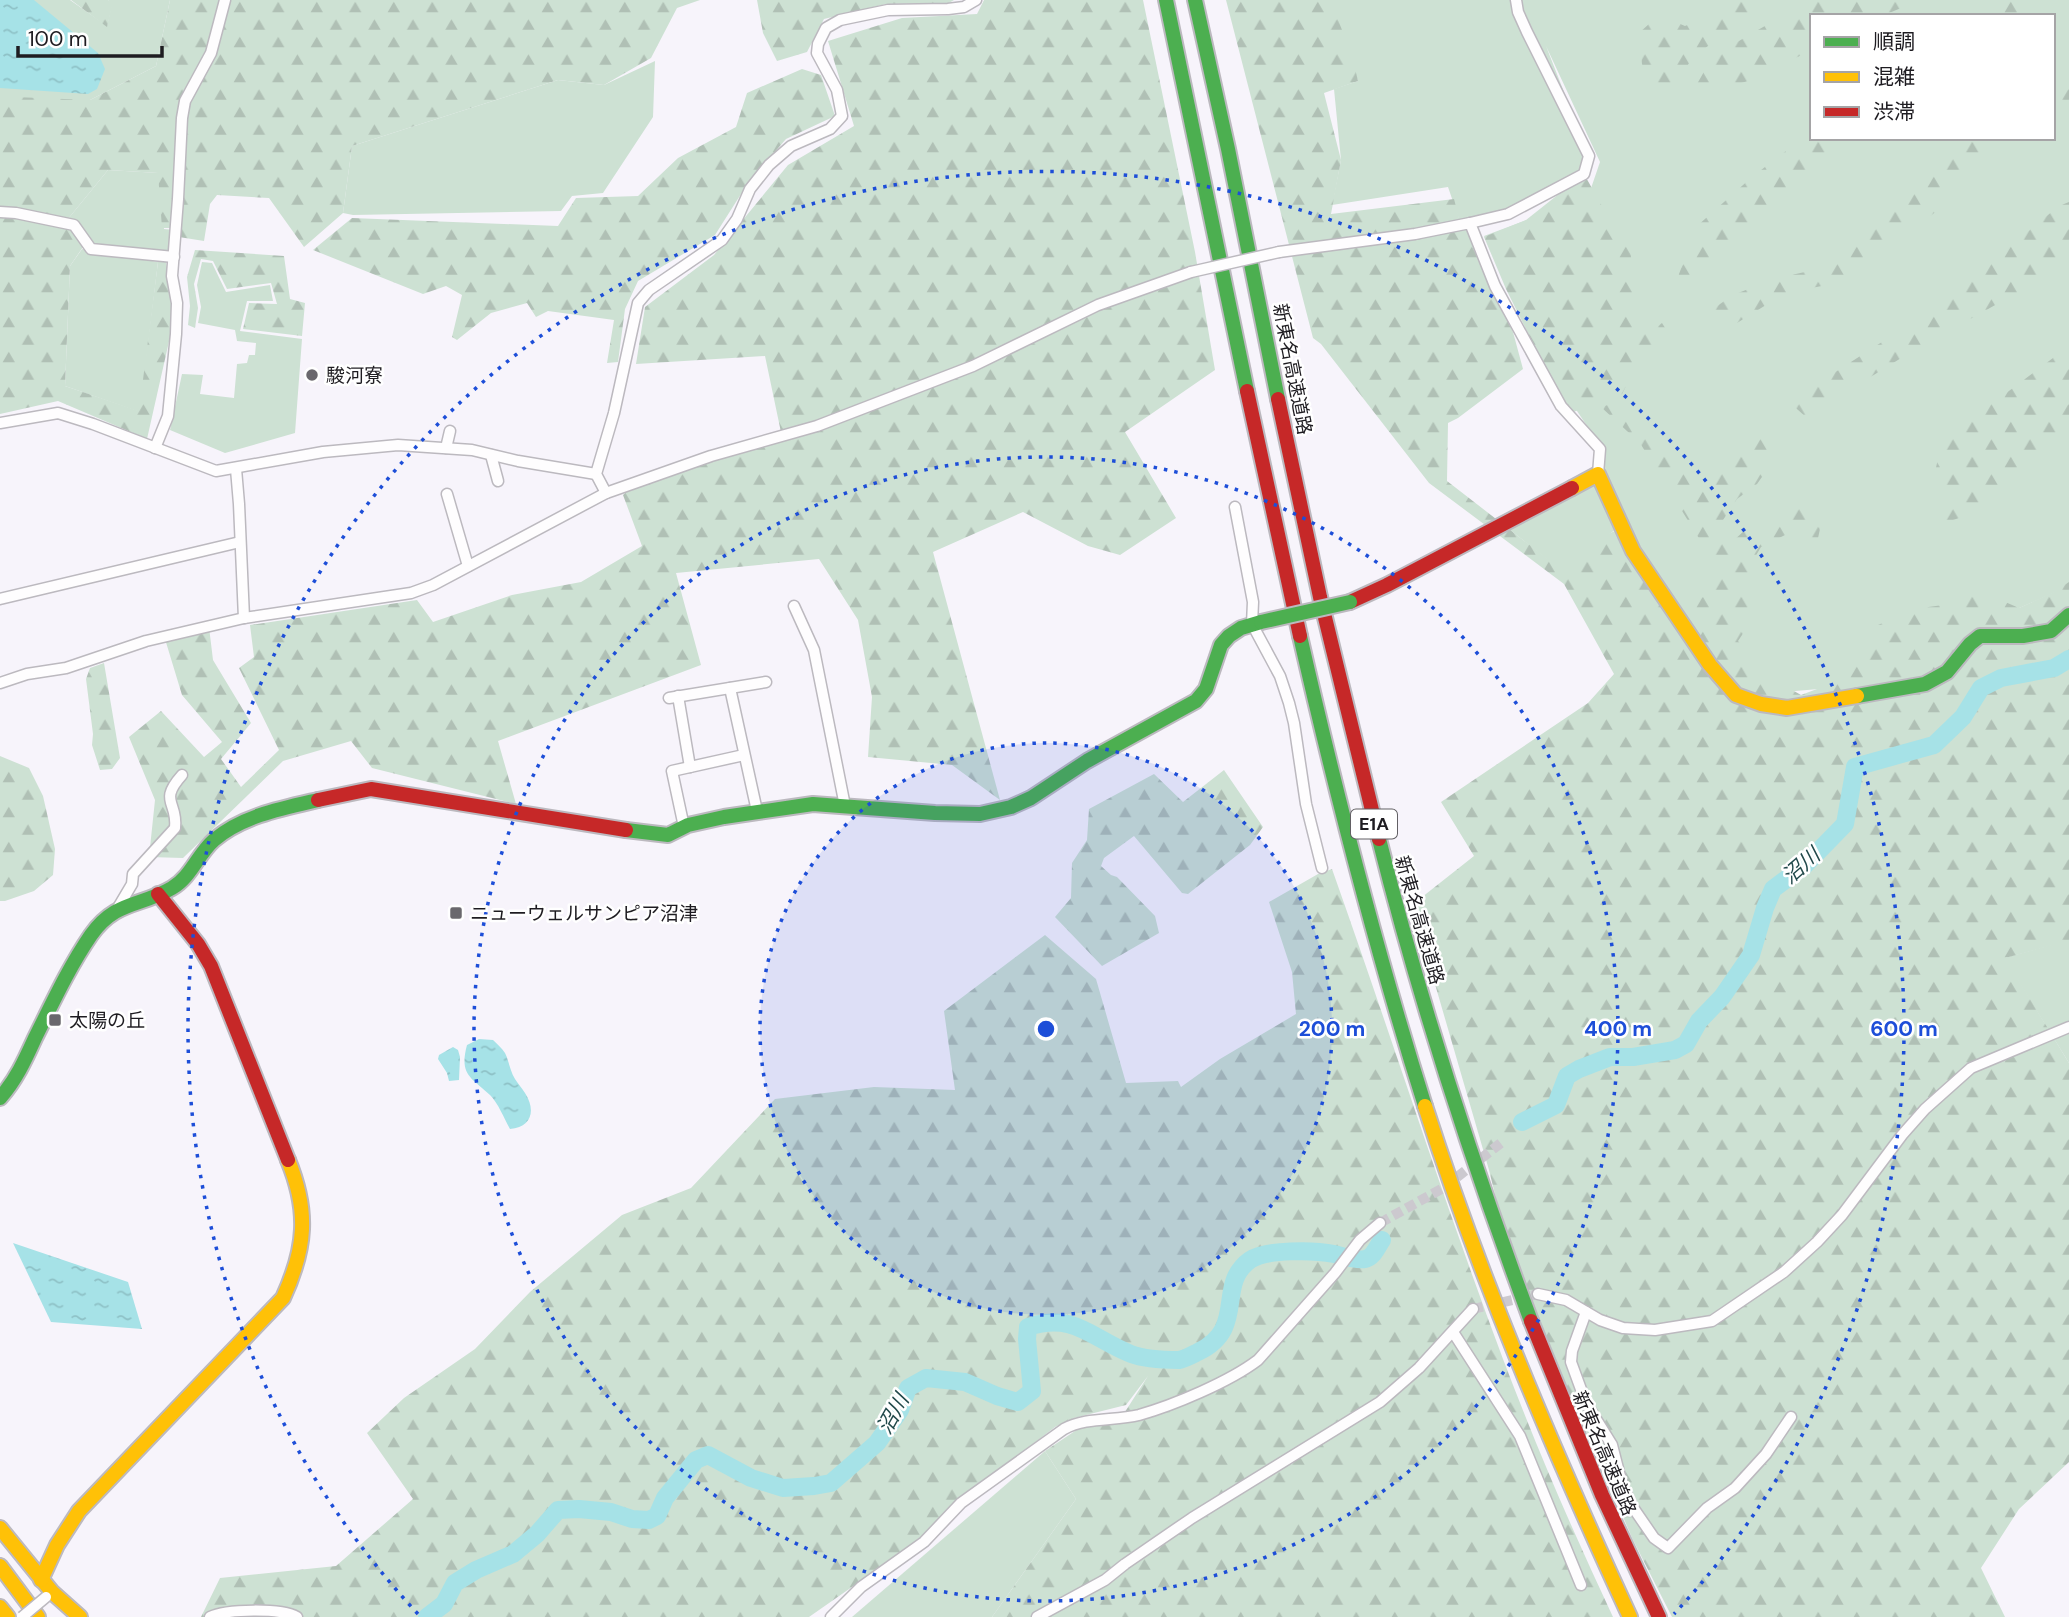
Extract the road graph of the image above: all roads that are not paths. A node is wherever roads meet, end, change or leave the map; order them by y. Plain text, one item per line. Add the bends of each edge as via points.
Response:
1 (225, 0) edge
2 (976, 0) edge
3 (1166, 0) edge
4 (1195, 0) edge
5 (1516, 0) edge
6 (0, 212) edge
7 (1470, 223) junction
8 (174, 257) junction
9 (0, 423) edge
10 (450, 431) dead end
11 (155, 448) junction
12 (446, 448) junction
13 (491, 455) junction
14 (236, 469) junction
15 (596, 474) junction
16 (1598, 474) junction
17 (498, 481) dead end
18 (606, 493) junction
19 (447, 494) dead end
20 (1235, 507) dead end
21 (240, 542) junction
22 (468, 566) junction
23 (0, 598) edge
24 (794, 606) dead end
25 (2069, 615) edge
26 (244, 618) junction
27 (1256, 623) junction
28 (766, 682) dead end
29 (0, 683) edge
30 (730, 688) junction
31 (744, 755) junction
32 (690, 767) junction
33 (182, 775) dead end
34 (845, 806) junction
35 (757, 811) junction
36 (684, 827) junction
37 (1322, 868) dead end
38 (158, 894) junction
39 (119, 906) junction
40 (2069, 1027) edge
41 (0, 1098) edge
42 (1380, 1223) tunnel mouth
43 (1538, 1294) tunnel mouth
44 (1473, 1309) tunnel mouth
45 (1586, 1312) junction
46 (1453, 1332) junction
47 (1791, 1417) dead end
48 (0, 1528) edge
49 (0, 1566) edge
50 (0, 1574) edge
51 (41, 1580) junction
52 (1581, 1585) dead end
53 (49, 1595) junction
54 (0, 1606) edge
55 (8, 1617) edge
56 (22, 1617) edge
57 (35, 1617) edge
58 (80, 1617) edge
59 (209, 1617) edge
60 (298, 1617) edge
61 (831, 1617) edge
62 (1037, 1617) edge
63 (1630, 1617) edge
64 (1659, 1617) edge

1 - 8 street via 211,53 185,101
2 - 15 street via 948,9 888,10 840,20 826,29 817,53 837,90 842,116 830,129 791,146 776,159 750,189 722,240 649,290 638,303
3 - 63 main road, E1A via 1292,600 1379,955 1467,1226 1517,1361
4 - 64 main road, 新東名高速道路 / E1A via 1322,604 1408,953 1451,1094 1530,1320 1604,1500
5 - 7 street via 1527,32 1589,156 1584,174 1508,214
6 - 8 street via 74,225 91,249
7 - 16 street via 1495,286 1554,394 1600,449
7 - 18 street, bridge via 1191,272 1098,305 973,366 817,426
8 - 11 street via 177,303 169,416
9 - 11 street via 58,414
10 - 12 street
11 - 14 street via 216,471
12 - 13 street
12 - 14 street via 366,447
13 - 15 street
13 - 17 street
14 - 21 street
15 - 18 street
16 - 25 main road via 1633,551 1710,665 1736,695 1761,704 1787,708 1925,684 1947,672 1980,636 2051,631
16 - 27 main road, bridge via 1350,602
18 - 22 street
19 - 22 street
20 - 27 street
21 - 23 street
21 - 26 street
22 - 26 street via 411,593
24 - 34 street via 814,650
26 - 29 street
27 - 34 main road via 1231,634 1218,649 1206,692 1196,701 1011,807 980,814
27 - 37 street via 1289,703
28 - 30 street
30 - 31 street
30 - 32 street via 673,697
31 - 32 street
31 - 35 street
32 - 36 street via 672,771
33 - 39 street via 170,791 175,828 133,874
34 - 35 main road via 813,804
35 - 36 main road
36 - 38 main road via 657,835 360,790 233,827 214,840 178,883
38 - 39 main road
38 - 51 main road via 211,966 297,1181 302,1241 283,1298 79,1511
39 - 41 main road via 91,934 15,1080
40 - 45 street via 1971,1068 1902,1135 1818,1242 1784,1272 1712,1321 1632,1329
42 - 61 street via 1247,1368 1183,1400 1138,1415 1076,1422 1064,1429 961,1503 924,1542 861,1587
43 - 45 street via 1566,1300
44 - 46 street
45 - 47 street via 1572,1351 1577,1380 1612,1445 1632,1506 1654,1538 1668,1548 1707,1508 1735,1488
46 - 52 street via 1520,1436
46 - 62 street via 1380,1402 1192,1518 1105,1580
48 - 51 main road
49 - 57 main road
50 - 57 main road
51 - 53 main road
53 - 56 street, bridge
53 - 58 main road
54 - 55 main road
59 - 60 street via 259,1611

